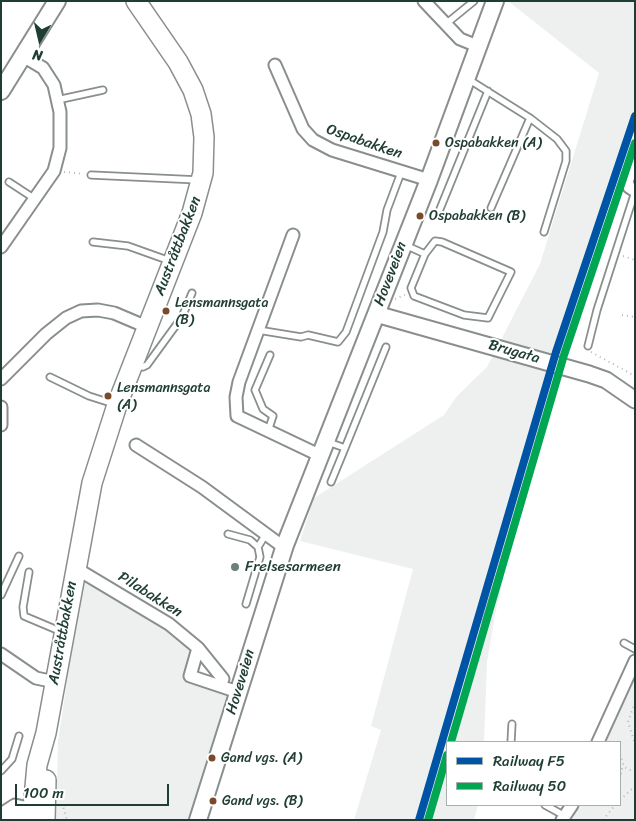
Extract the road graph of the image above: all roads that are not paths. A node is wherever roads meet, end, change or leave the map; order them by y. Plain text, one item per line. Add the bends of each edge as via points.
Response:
1 (57, 1) edge
2 (136, 1) edge
3 (424, 1) edge
4 (474, 1) edge
5 (496, 1) edge
6 (447, 24) junction
7 (480, 47) junction
8 (23, 56) junction
9 (275, 65) dead end
10 (468, 79) junction
11 (103, 90) dead end
12 (1, 91) edge
13 (488, 91) junction
14 (57, 100) junction
15 (530, 118) junction
16 (635, 159) edge
17 (402, 170) junction
18 (91, 175) road end
19 (202, 180) junction
20 (429, 180) junction
21 (9, 182) dead end
22 (635, 192) edge
23 (35, 199) junction
24 (491, 208) dead end
25 (440, 209) dead end
26 (544, 232) dead end
27 (293, 235) dead end
28 (93, 242) dead end
29 (402, 244) junction
30 (1, 247) edge
31 (425, 254) junction
32 (172, 262) junction
33 (192, 293) dead end
34 (378, 309) junction
35 (147, 327) junction
36 (258, 330) junction
37 (588, 346) road end
38 (386, 347) dead end
39 (270, 355) dead end
40 (132, 365) junction
41 (50, 377) dead end
42 (1, 379) edge
43 (635, 400) edge
44 (116, 405) junction
45 (1, 408) edge
46 (1, 426) edge
47 (268, 431) junction
48 (136, 445) dead end
49 (322, 448) junction
50 (345, 448) junction
51 (331, 482) dead end
52 (228, 534) dead end
53 (266, 534) junction
54 (285, 545) junction
55 (258, 547) junction
56 (19, 556) dead end
57 (29, 572) dead end
58 (82, 572) dead end
59 (1, 595) edge
60 (246, 604) dead end
61 (64, 633) junction
62 (624, 643) dead end
63 (198, 648) junction
64 (635, 649) edge
65 (1, 654) edge
66 (635, 661) edge
67 (223, 679) dead end
68 (55, 682) junction
69 (238, 692) junction
70 (512, 724) dead end
71 (18, 736) dead end
72 (511, 741) edge
73 (598, 741) edge
74 (1, 771) edge
75 (546, 806) edge
76 (571, 806) edge
77 (40, 813) edge
78 (1, 814) edge
79 (564, 818) edge
80 (198, 820) edge

1 - 8 main road
2 - 19 main road, Austråttbakken via 193,90 204,137
3 - 6 street
4 - 6 lane
5 - 7 main road, Hoveveien
6 - 7 street via 460,39
7 - 10 main road, Hoveveien
8 - 12 main road
8 - 14 street via 43,68 54,85
9 - 17 street, Ospabakken via 303,129 313,140 332,150
10 - 13 lane
10 - 20 main road, Hoveveien
11 - 14 lane
13 - 15 lane
13 - 25 lane
14 - 23 street via 62,127 60,148 54,170
15 - 24 lane
15 - 26 lane via 557,139 566,151 566,161
16 - 22 street via 627,182
17 - 20 street, Ospabakken
17 - 36 lane via 346,332 338,342
18 - 19 lane
19 - 32 main road, Austråttbakken
20 - 29 main road, Hoveveien
21 - 23 lane
22 - 37 lane
23 - 30 street
27 - 36 street
28 - 32 lane via 128,246
29 - 31 lane
29 - 34 main road, Hoveveien
31 - 31 lane via 435,241 442,242 511,272 488,318 464,315 414,296 411,288
32 - 35 main road, Austråttbakken
33 - 40 lane via 182,317 148,365
34 - 43 street, Brugata via 416,324 606,380
34 - 49 main road, Hoveveien
35 - 40 main road, Austråttbakken
35 - 42 street via 114,313 81,311 46,334
36 - 47 street via 239,382 237,416
38 - 50 lane
39 - 47 lane via 255,390 263,408 274,416
40 - 44 main road, Austråttbakken
41 - 44 lane
44 - 61 main road, Austråttbakken via 92,484
45 - 46 street
47 - 49 street
48 - 53 street
49 - 50 lane
49 - 54 main road, Hoveveien
50 - 51 lane
52 - 55 lane via 250,540
53 - 54 street
53 - 55 lane
54 - 69 main road, Hoveveien
55 - 60 lane via 260,557
56 - 59 lane
57 - 61 lane via 24,616
58 - 63 street, Pilabakken via 174,628
61 - 68 main road, Austråttbakken
62 - 64 lane
63 - 67 street, Pilabakken
63 - 69 street via 190,676
65 - 68 street via 36,678
66 - 73 street
68 - 77 main road, Austråttbakken via 37,765
69 - 80 main road, Hoveveien
70 - 72 lane
71 - 74 lane via 12,759
75 - 79 lane
76 - 79 street
77 - 78 street via 15,805

